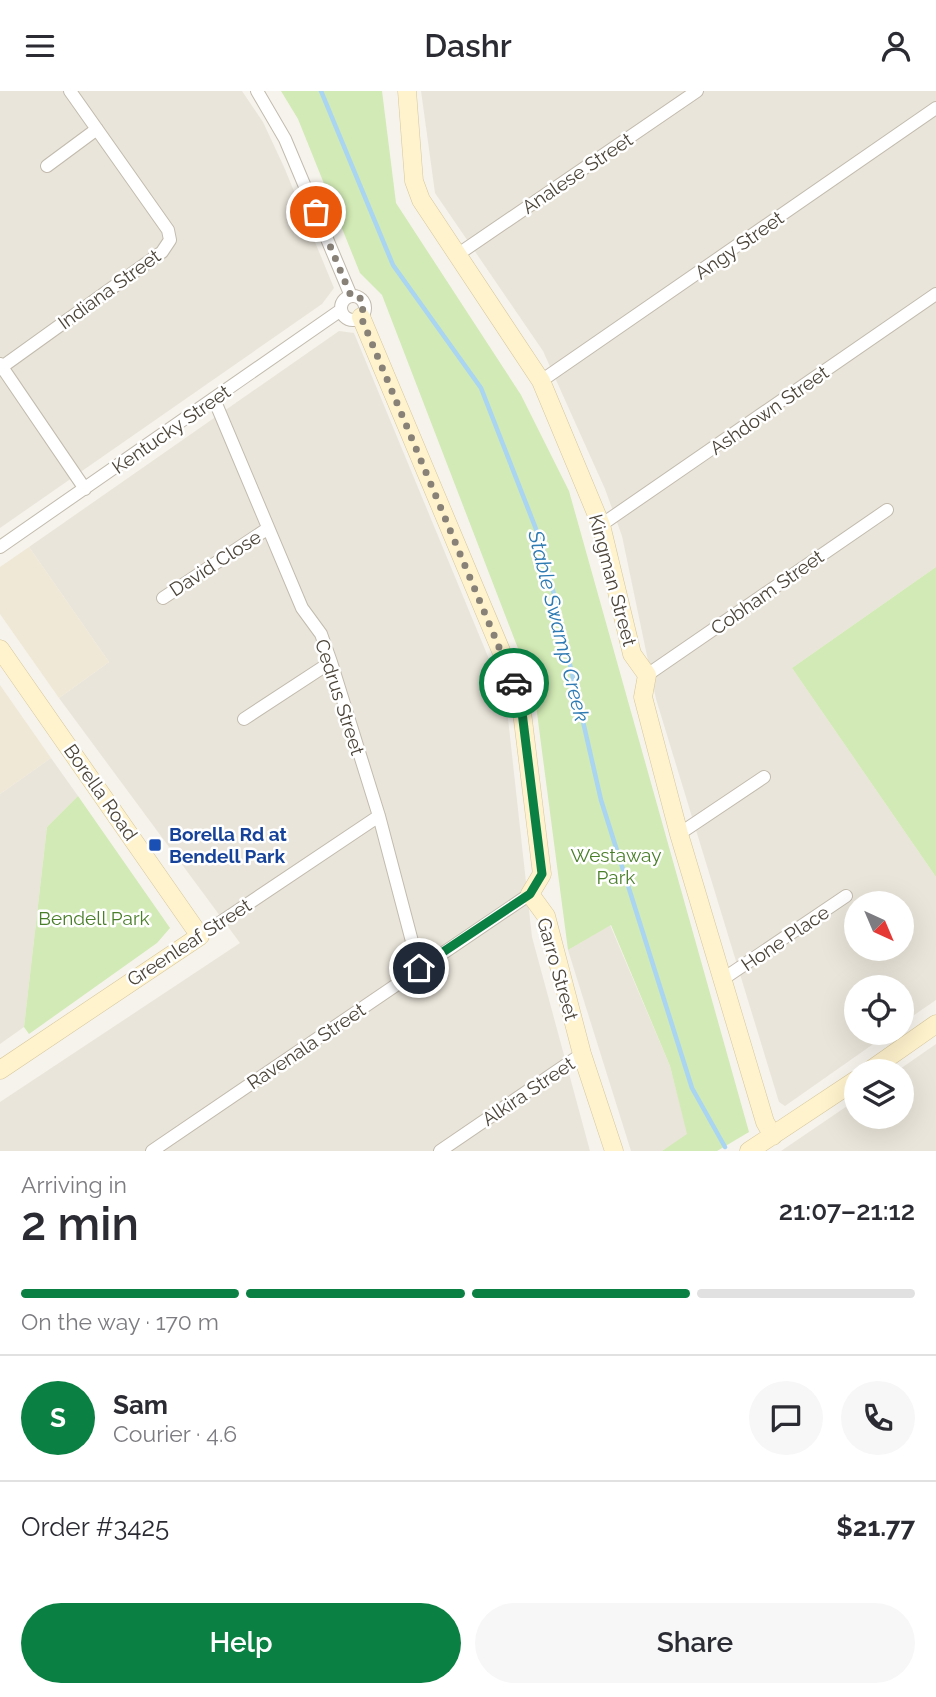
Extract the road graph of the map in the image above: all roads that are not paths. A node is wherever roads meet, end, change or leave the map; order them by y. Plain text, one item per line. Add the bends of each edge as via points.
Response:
1 (70, 91) edge
2 (257, 91) edge
3 (407, 91) edge
4 (697, 91) edge
5 (936, 109) edge
6 (97, 129) junction
7 (47, 166) dead end
8 (457, 255) junction
9 (351, 296) junction
10 (934, 300) edge
11 (341, 310) junction
12 (361, 317) junction
13 (1, 365) edge
14 (541, 381) junction
15 (214, 399) junction
16 (85, 489) junction
17 (887, 510) dead end
18 (601, 525) junction
19 (267, 529) junction
20 (0, 548) edge
21 (163, 598) dead end
22 (0, 649) edge
23 (331, 662) junction
24 (648, 675) junction
25 (244, 719) dead end
26 (764, 777) dead end
27 (379, 816) junction
28 (679, 834) junction
29 (530, 894) junction
30 (844, 897) edge
31 (201, 936) junction
32 (419, 968) junction
33 (723, 979) junction
34 (936, 1024) edge
35 (582, 1054) junction
36 (886, 1059) edge
37 (0, 1070) edge
38 (844, 1088) edge
39 (773, 1136) junction
40 (152, 1151) edge
41 (440, 1151) edge
42 (614, 1151) edge
43 (749, 1151) edge

1 - 6 street, Indiana Street
2 - 9 street via 285,139
3 - 8 street, Kingman Street via 414,181
4 - 8 street, Analese Street
5 - 14 street, Angy Street
6 - 7 street
6 - 13 street, Indiana Street via 168,230 170,240 162,252
8 - 14 street, Kingman Street
9 - 11 street via 343,301
9 - 12 street via 364,303
10 - 18 street, Ashdown Street
11 - 12 street via 348,319
11 - 15 street, Kentucky Street
12 - 29 street, Garro Street via 520,696 542,874
13 - 16 street
14 - 18 street, Kingman Street
15 - 16 street, Kentucky Street
15 - 19 street, Cedrus Street
16 - 20 street, Kentucky Street
17 - 24 street, Cobham Street
18 - 24 street, Kingman Street via 632,654
19 - 21 street, David Close
19 - 23 street, Cedrus Street
22 - 31 street, Borella Road
23 - 25 street
23 - 27 street, Cedrus Street
24 - 28 street via 643,697
26 - 28 street
27 - 31 street, Greenleaf Street
27 - 32 street, Cedrus Street
28 - 33 street
29 - 32 street, Ravenala Street
29 - 35 street, Garro Street via 546,916
30 - 33 street, Hone Place
31 - 37 street, Greenleaf Street
32 - 40 street, Ravenala Street
33 - 39 street
34 - 36 street
35 - 41 street, Alkira Street
35 - 42 street, Garro Street
38 - 39 street
39 - 43 street

